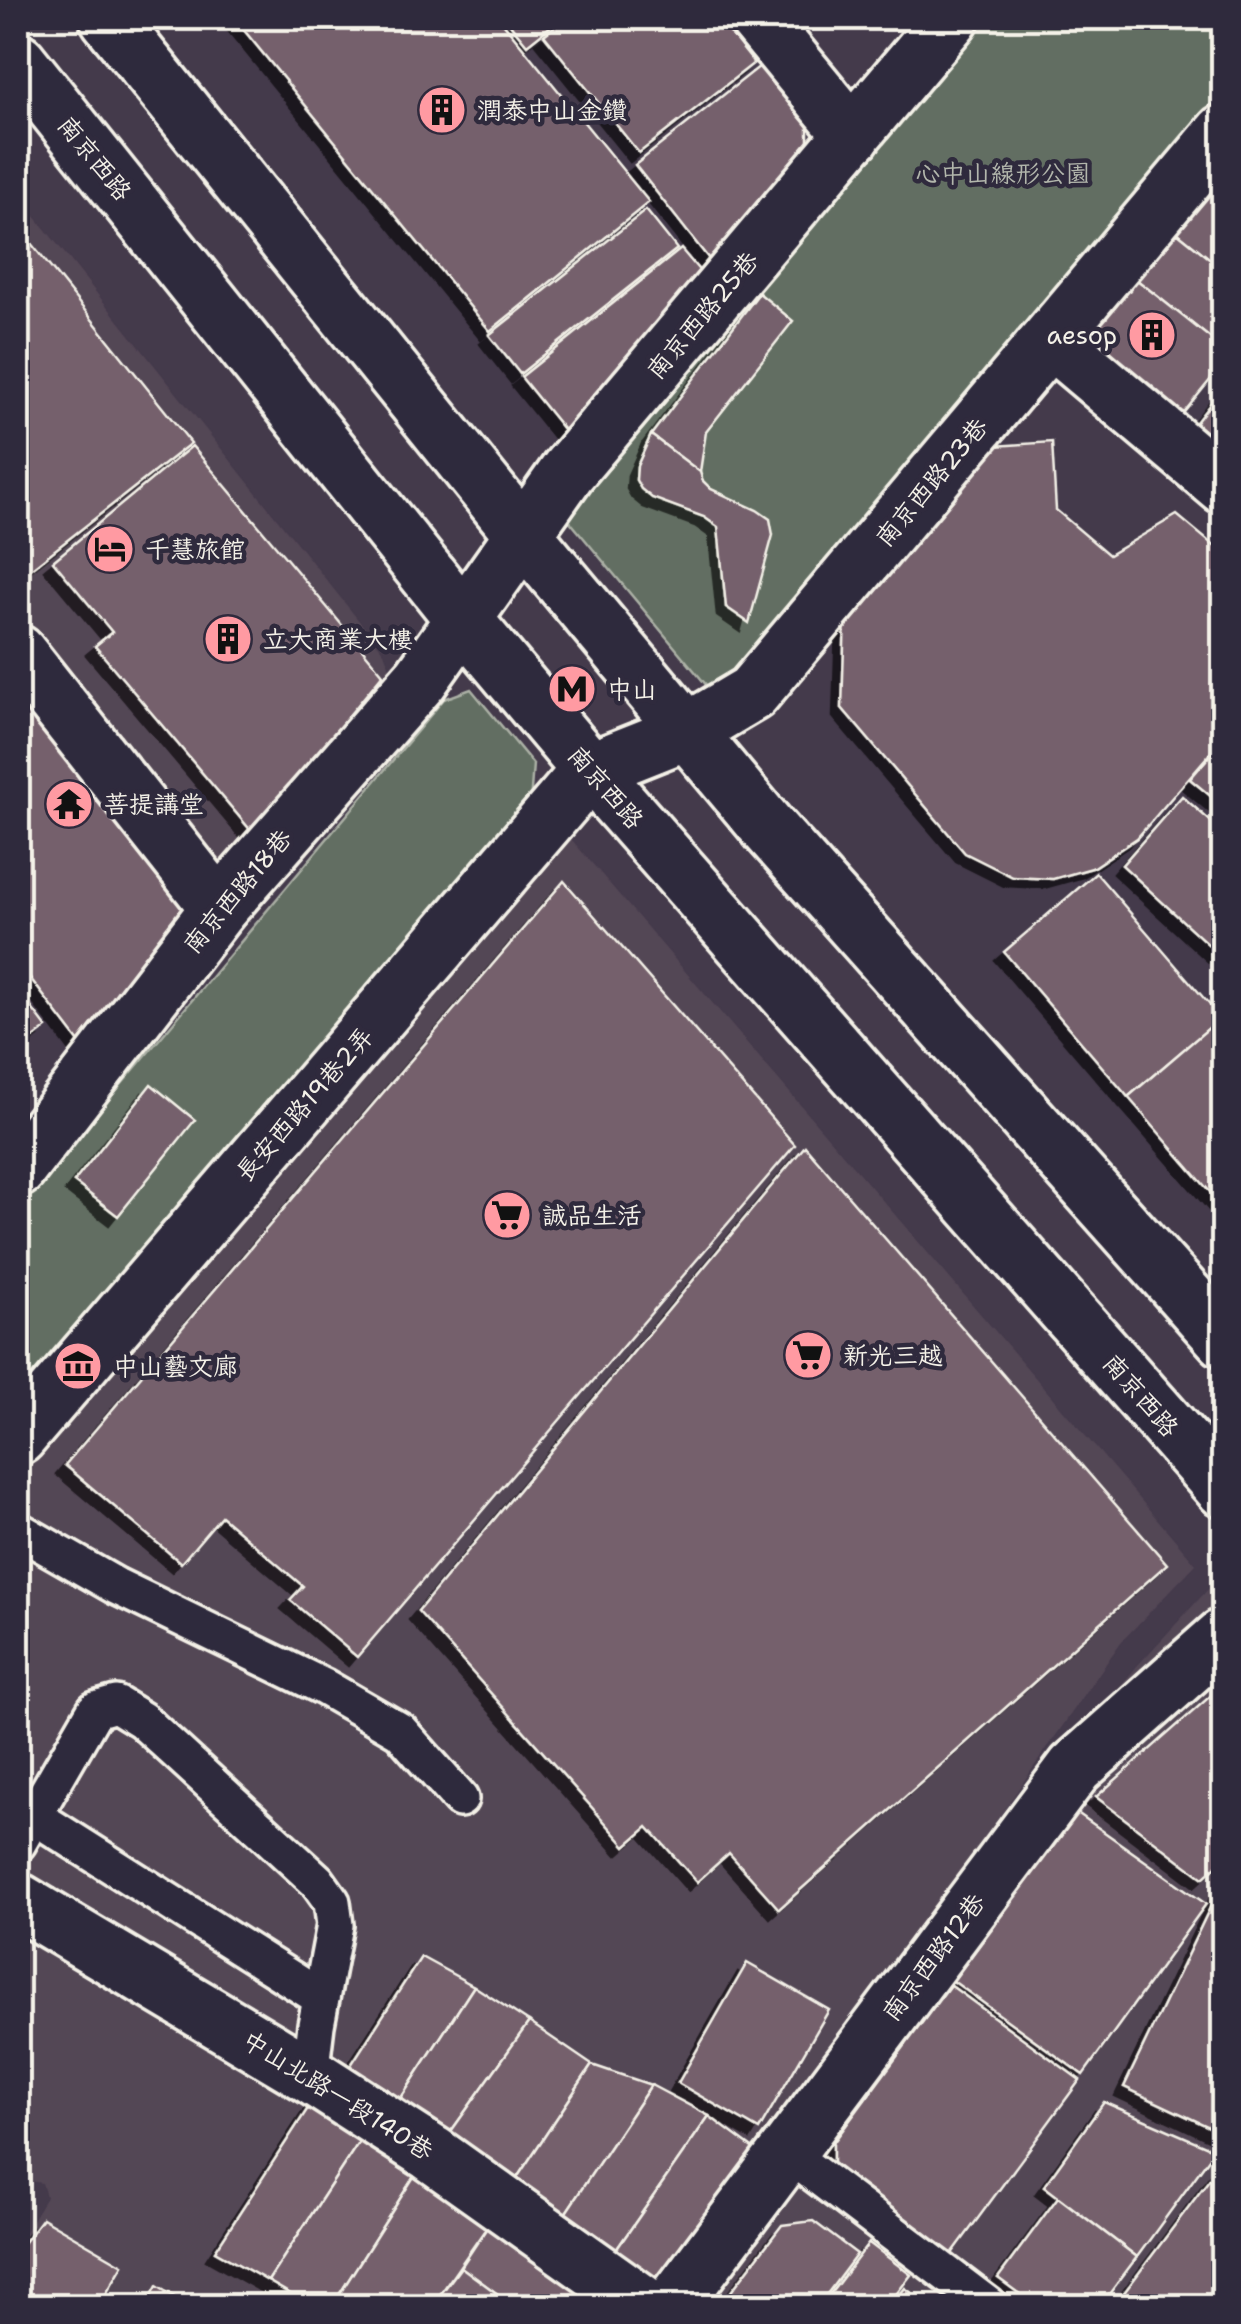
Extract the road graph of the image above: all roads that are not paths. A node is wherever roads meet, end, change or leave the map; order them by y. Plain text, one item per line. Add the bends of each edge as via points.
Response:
1 (108, 18) edge
2 (758, 18) edge
3 (951, 18) edge
4 (18, 60) edge
5 (1224, 132) edge
6 (853, 136) junction
7 (1050, 340) junction
8 (1224, 486) edge
9 (522, 533) junction
10 (464, 620) junction
11 (18, 652) edge
12 (688, 731) junction
13 (590, 770) junction
14 (218, 908) junction
15 (18, 1169) edge
16 (1224, 1339) edge
17 (18, 1436) edge
18 (1224, 1488) edge
19 (18, 1530) edge
20 (1224, 1636) edge
21 (460, 1799) dead end
22 (26, 1830) edge
23 (18, 1901) edge
24 (321, 1998) junction
25 (310, 2076) junction
26 (786, 2152) junction
27 (646, 2306) edge
28 (672, 2306) edge
29 (989, 2306) edge

1 - 9 street
2 - 6 street
3 - 6 street, 南京西路25巷
4 - 10 street, 南京西路
5 - 7 street, 南京西路23巷
6 - 9 street, 南京西路25巷
7 - 8 street
7 - 12 street, 南京西路23巷 via 752,693
9 - 10 street, 南京西路25巷
9 - 12 street
10 - 13 street, 南京西路
10 - 14 street, 南京西路18巷 via 421,679
11 - 14 street
12 - 13 street, 南京西路23巷
12 - 16 street
13 - 17 street, 長安西路19巷2弄
13 - 18 street, 南京西路
14 - 15 street, 南京西路18巷
19 - 21 lane via 400,1731
20 - 26 street, 南京西路12巷 via 1075,1768
22 - 24 lane
22 - 24 lane via 95,1710 116,1704 142,1720 332,1902 336,1925
23 - 25 street, 中山北路一段140巷
24 - 25 lane
25 - 27 street, 中山北路一段140巷
26 - 28 street, 南京西路12巷
26 - 29 lane

